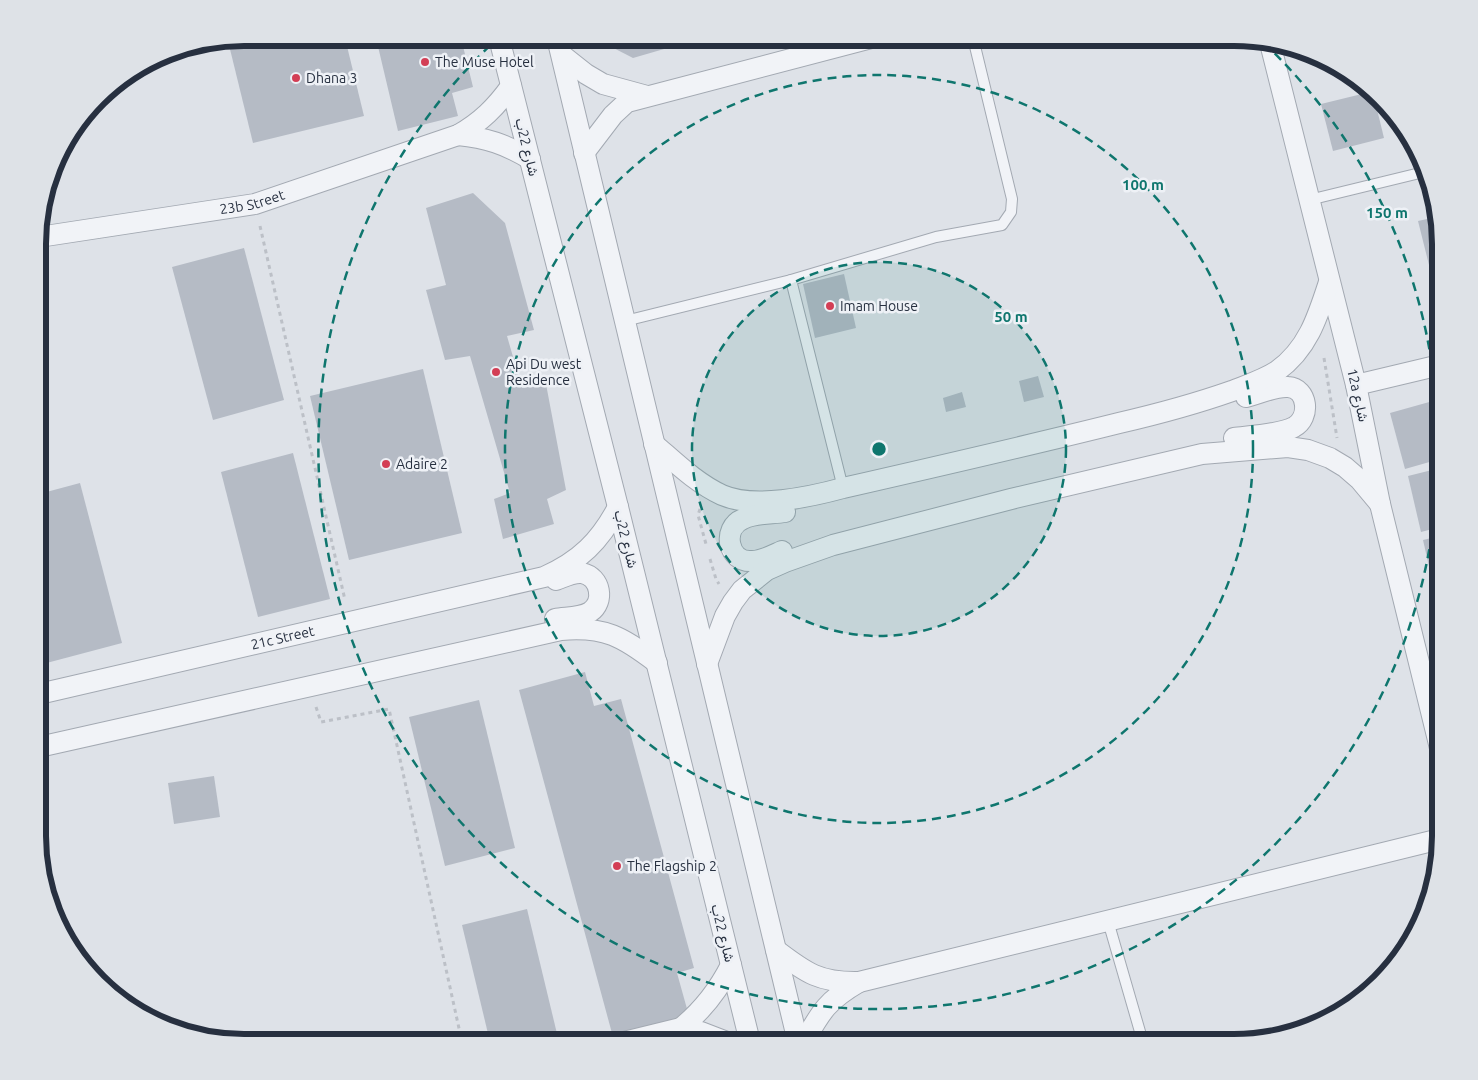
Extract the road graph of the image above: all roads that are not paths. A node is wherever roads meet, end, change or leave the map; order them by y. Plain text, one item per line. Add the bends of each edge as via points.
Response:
1 (501, 46) edge
2 (559, 46) edge
3 (840, 46) edge
4 (975, 46) edge
5 (1272, 50) edge
6 (511, 86) junction
7 (647, 96) junction
8 (458, 134) junction
9 (584, 153) junction
10 (530, 159) junction
11 (1419, 173) edge
12 (1309, 200) junction
13 (47, 236) edge
14 (791, 280) junction
15 (1329, 282) junction
16 (625, 321) junction
17 (1432, 368) edge
18 (1356, 385) junction
19 (1192, 405) junction
20 (654, 444) junction
21 (1202, 454) junction
22 (843, 488) junction
23 (818, 495) junction
24 (1380, 504) junction
25 (618, 507) junction
26 (833, 545) junction
27 (527, 581) junction
28 (507, 642) junction
29 (657, 663) junction
30 (707, 664) junction
31 (46, 692) edge
32 (1432, 715) edge
33 (46, 745) edge
34 (1432, 841) edge
35 (1108, 921) junction
36 (776, 950) junction
37 (732, 966) junction
38 (859, 982) junction
39 (682, 1028) junction
40 (657, 1034) edge
41 (706, 1034) edge
42 (748, 1034) edge
43 (796, 1034) edge
44 (809, 1034) edge
45 (1141, 1034) edge

1 - 6 street, شارع 22ب
2 - 7 street via 586,74 603,84
2 - 9 street
3 - 7 street
4 - 14 lane via 1012,199 1012,212 1002,225 936,237
5 - 12 street, 12a شارع
6 - 8 street, 23b Street via 488,114
6 - 10 street, شارع 22ب
7 - 9 street via 627,102
8 - 10 street, 23b Street via 496,141
8 - 13 street, 23b Street via 255,204
9 - 16 street
10 - 25 street, شارع 22ب
11 - 12 lane
12 - 15 street, 12a شارع
14 - 16 lane
14 - 22 lane
15 - 18 street, 12a شارع
15 - 19 street via 1310,334 1294,356 1258,381
16 - 20 street
17 - 18 street
18 - 24 street, 12a شارع
19 - 21 street via 1222,404 1287,387 1299,392 1306,404 1304,418 1296,427 1218,441
19 - 22 street
20 - 23 street via 694,477 723,495 762,502
20 - 30 street
21 - 24 street via 1288,447 1308,450 1345,467
21 - 26 street
22 - 23 street
23 - 26 street via 798,511 742,519 730,531 731,549 736,556 752,561 814,541
24 - 32 street, 12a شارع
25 - 27 street, 21c Street via 588,549 560,570
25 - 29 street, شارع 22ب
26 - 30 street via 767,570 742,590 724,616
27 - 28 street, 21c Street via 546,582 581,573 595,580 600,595 588,613 537,623
27 - 31 street, 21c Street
28 - 29 street, 21c Street via 561,630 589,629 628,642
28 - 33 street, 21c Street
29 - 37 street, شارع 22ب
30 - 36 street
34 - 35 street
35 - 38 street
35 - 45 lane
36 - 38 street via 819,978
36 - 43 street
37 - 39 street via 710,1000
37 - 42 street, شارع 22ب
38 - 44 street via 824,1008
39 - 40 street
39 - 41 street

